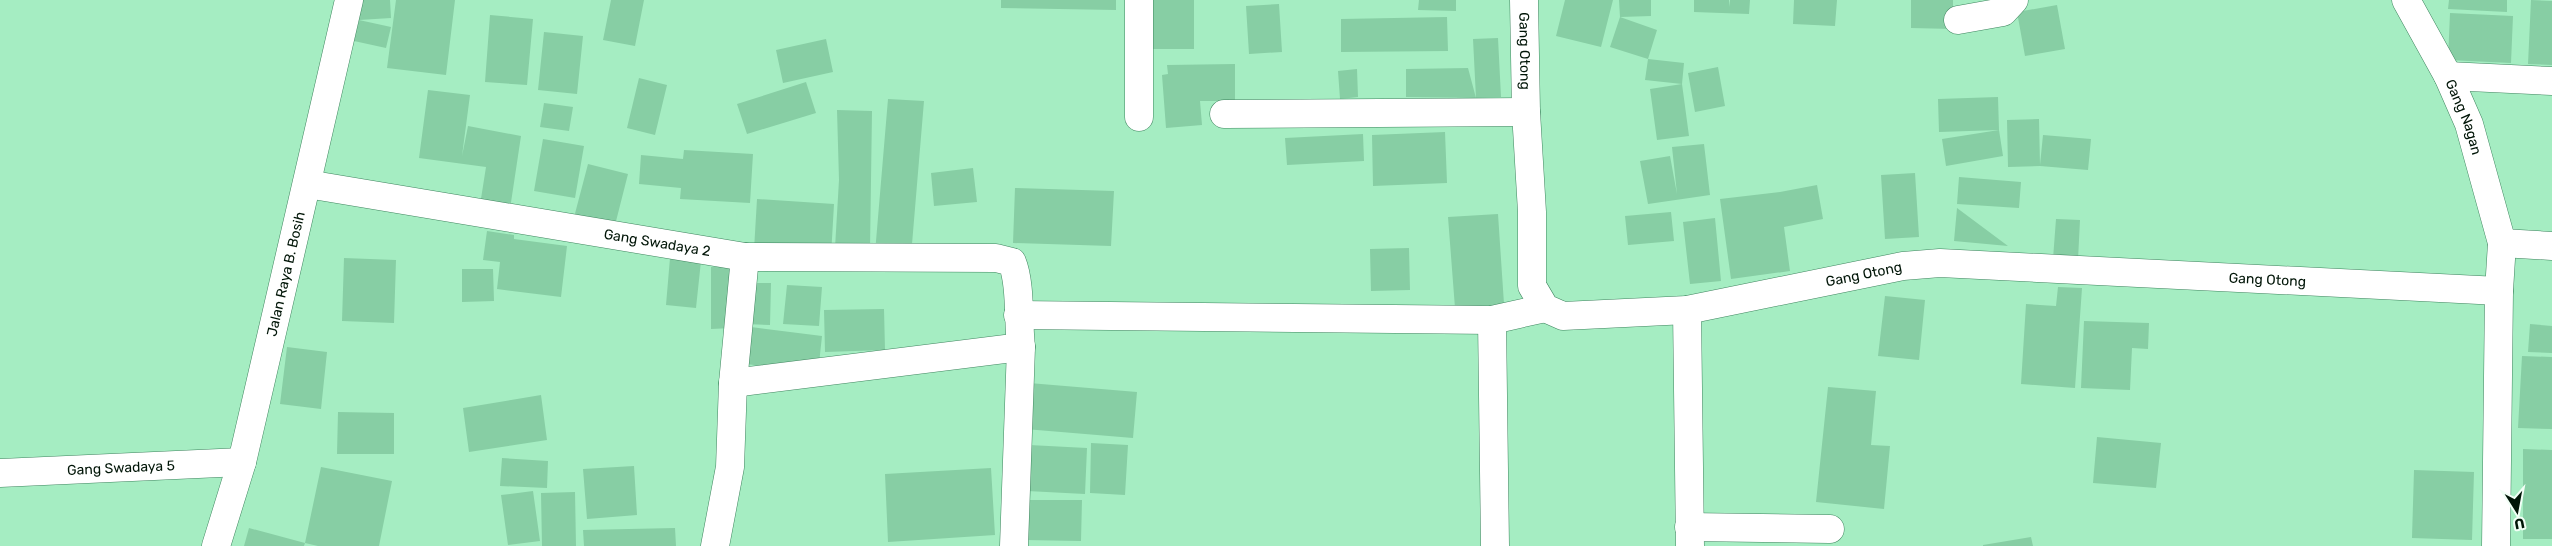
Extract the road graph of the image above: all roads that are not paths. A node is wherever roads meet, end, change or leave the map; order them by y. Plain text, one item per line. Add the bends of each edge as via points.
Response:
1 (350, 0) edge
2 (1139, 0) edge
3 (1524, 0) edge
4 (2014, 0) edge
5 (2406, 0) edge
6 (1958, 20) dead end
7 (2448, 76) junction
8 (2552, 80) edge
9 (1526, 112) junction
10 (1224, 114) dead end
11 (1139, 116) dead end
12 (307, 184) junction
13 (2502, 243) junction
14 (2552, 246) edge
15 (745, 257) junction
16 (2499, 291) junction
17 (1545, 308) junction
18 (1687, 310) junction
19 (1018, 315) junction
20 (1492, 320) junction
21 (1022, 347) junction
22 (733, 383) junction
23 (242, 462) junction
24 (0, 473) edge
25 (1830, 529) dead end
26 (1690, 537) edge
27 (216, 546) edge
28 (715, 546) edge
29 (1014, 546) edge
30 (1495, 546) edge
31 (2496, 546) edge

1 - 12 street, Jalan Raya B. Bosih
2 - 11 street
3 - 9 street, Gang Otong
4 - 6 street via 2003,12
5 - 7 street, Gang Nagan
7 - 8 street
7 - 13 street, Gang Nagan via 2469,124
9 - 10 street
9 - 17 street, Gang Otong via 1532,212 1532,286
12 - 15 street, Gang Swadaya 2
12 - 23 street, Jalan Raya B. Bosih
13 - 14 street
13 - 16 street, Gang Nagan
15 - 19 street, Gang Swadaya 2 via 996,258 1012,262 1017,275
15 - 22 street
16 - 18 street, Gang Otong via 1940,263 1903,266
16 - 31 street, Gang Nagan
17 - 18 street, Gang Otong via 1563,316
17 - 20 street
18 - 26 street
19 - 20 street
19 - 21 street
20 - 30 street
21 - 22 street
21 - 29 street
22 - 28 street via 730,467
23 - 24 street, Gang Swadaya 5
23 - 27 street, Jalan Raya B. Bosih
25 - 26 street

